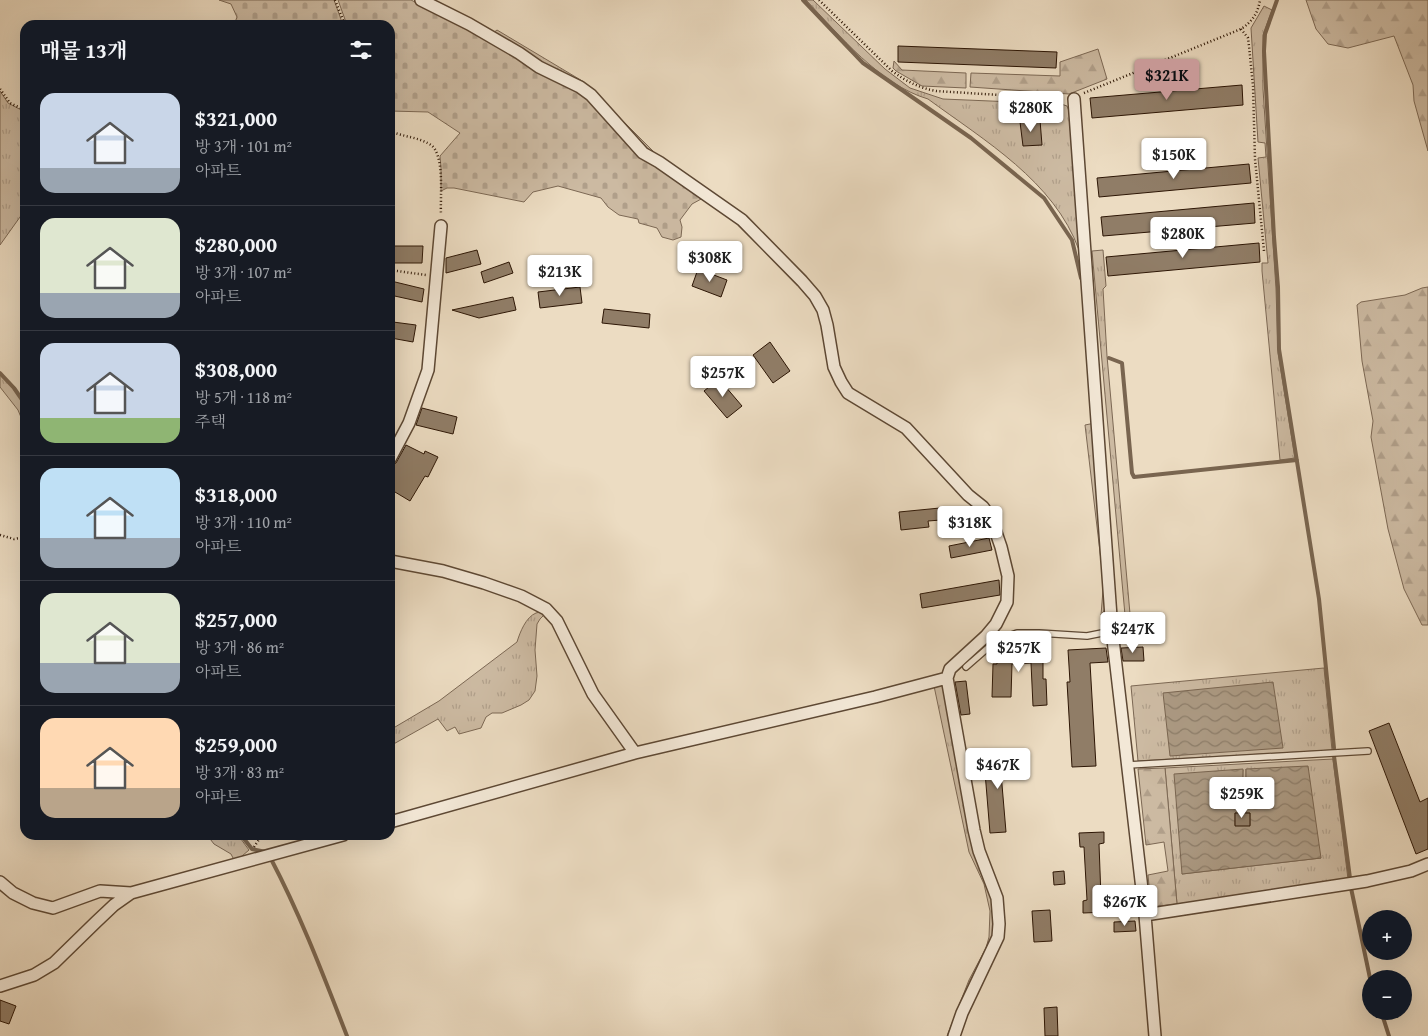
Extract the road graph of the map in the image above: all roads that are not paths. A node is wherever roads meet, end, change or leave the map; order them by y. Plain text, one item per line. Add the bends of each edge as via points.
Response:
1 (421, 0) edge
2 (1074, 100) road end
3 (441, 226) road end
4 (395, 450) edge
5 (395, 562) edge
6 (1112, 631) junction
7 (966, 667) dead end
8 (947, 678) junction
9 (1368, 751) dead end
10 (635, 753) junction
11 (1128, 765) junction
12 (395, 821) edge
13 (325, 840) edge
14 (1428, 864) edge
15 (0, 882) edge
16 (131, 893) junction
17 (1145, 915) junction
18 (0, 986) edge
19 (954, 1036) edge
20 (1155, 1036) edge

1 - 8 street via 580,87 643,153 742,220 815,296 827,325 834,368 848,393 906,428 983,507 991,518 1001,547 1008,576 1006,602 996,624 950,668
2 - 6 street
3 - 4 street via 428,370 409,423
5 - 10 street via 476,580 546,609 557,621 592,694
6 - 7 lane via 1086,636 1017,633 997,640
6 - 11 street
8 - 10 street
8 - 19 street via 974,830 997,898 999,924 992,953
9 - 11 lane
10 - 12 street
11 - 17 street
13 - 16 street
14 - 17 street via 1367,881
15 - 16 street via 34,904 53,908 100,891
16 - 18 street via 108,910 54,963 34,975
17 - 20 street

